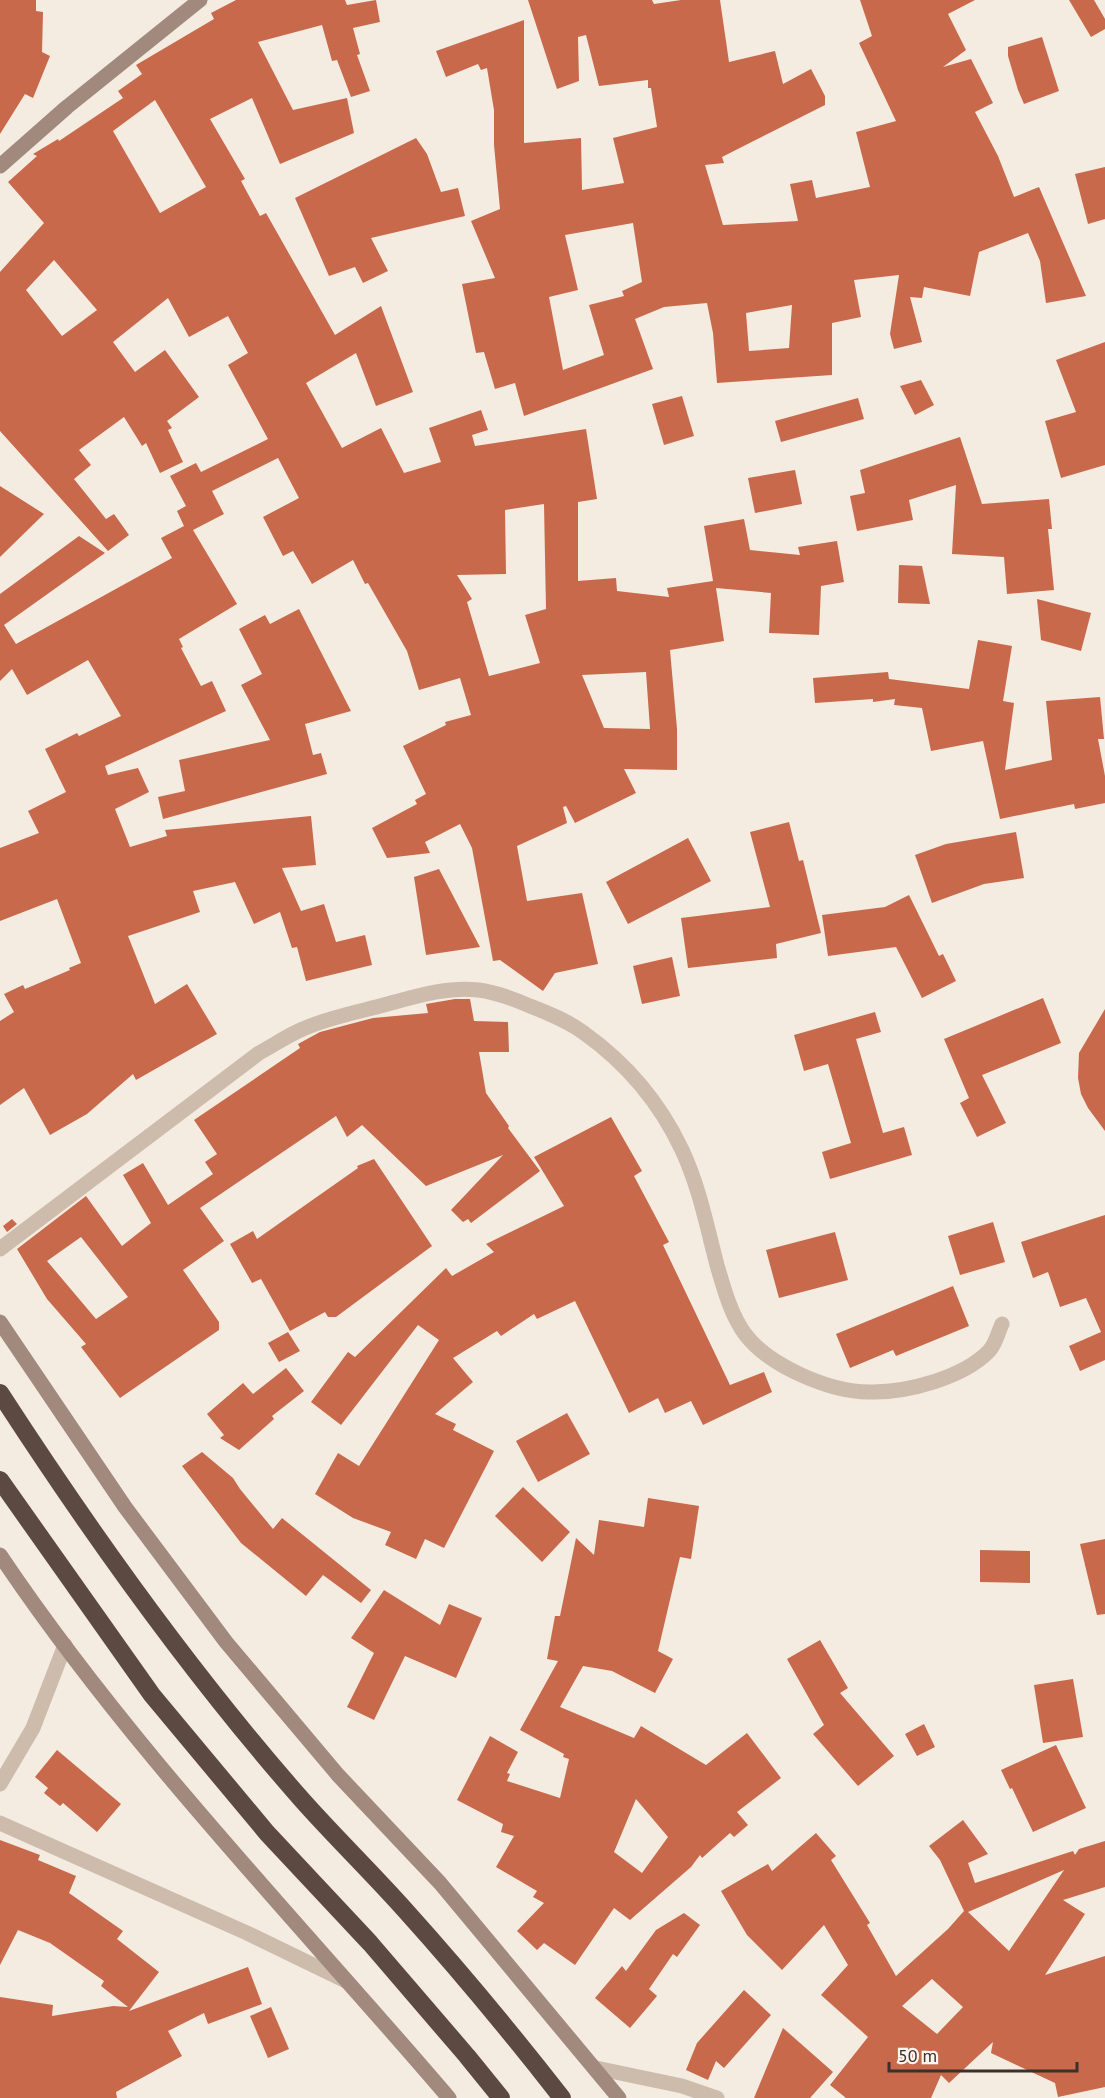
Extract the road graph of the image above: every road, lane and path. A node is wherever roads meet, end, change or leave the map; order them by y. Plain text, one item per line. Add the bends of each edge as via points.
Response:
1 (200, 0) edge
2 (0, 166) edge
3 (0, 1249) edge
4 (0, 1322) edge
5 (1002, 1324) dead end
6 (0, 1393) edge
7 (0, 1480) edge
8 (0, 1555) edge
9 (65, 1645) junction
10 (0, 1784) edge
11 (0, 1823) edge
12 (348, 1982) junction
13 (596, 2068) junction
14 (449, 2098) edge
15 (501, 2098) edge
16 (562, 2098) edge
17 (619, 2098) edge
18 (717, 2098) edge

1 - 2 street
3 - 5 street via 260,1053 302,1029 438,991 477,990 507,996 583,1032 626,1069 656,1103 683,1151 735,1319 765,1354 839,1389 895,1391 954,1374 973,1364 992,1349
4 - 13 street via 125,1507 226,1642 338,1775 440,1883
6 - 16 highway via 190,1666 303,1801 505,2025
7 - 15 highway via 152,1695 267,1833 370,1943
8 - 9 street
9 - 10 street via 33,1728
9 - 12 street via 124,1723
11 - 12 street
12 - 14 street
13 - 17 street
13 - 18 street via 682,2086

